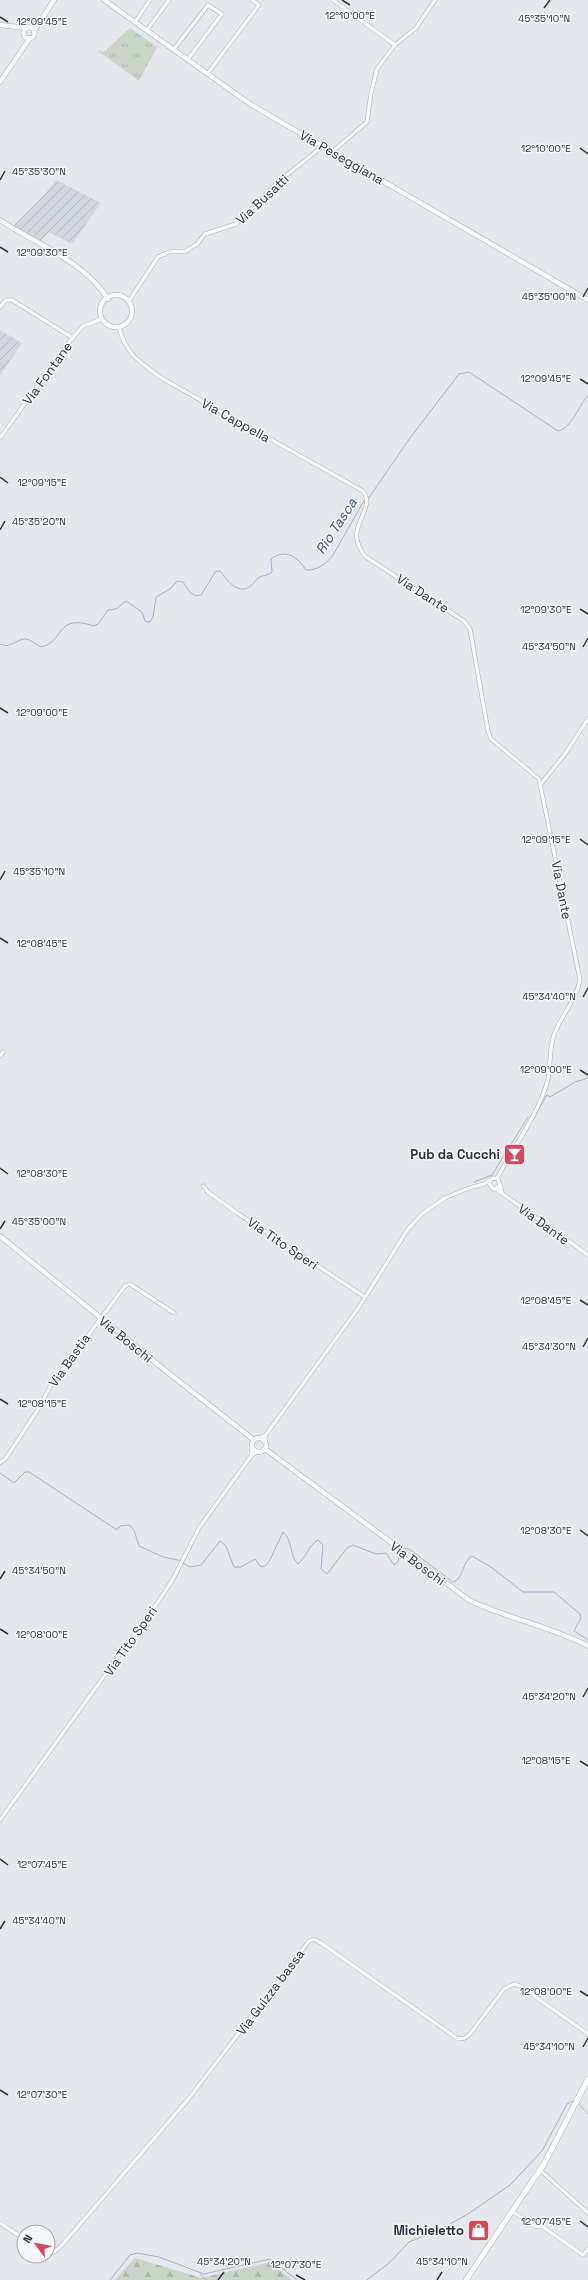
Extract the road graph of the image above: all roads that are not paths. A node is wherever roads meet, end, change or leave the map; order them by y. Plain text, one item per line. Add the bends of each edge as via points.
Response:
1 (54, 0) edge
2 (104, 0) edge
3 (150, 0) edge
4 (169, 0) edge
5 (252, 0) edge
6 (333, 0) edge
7 (436, 0) edge
8 (40, 21) junction
9 (135, 22) junction
10 (0, 25) edge
11 (147, 30) junction
12 (34, 31) junction
13 (26, 32) junction
14 (395, 45) junction
15 (174, 49) junction
16 (188, 59) junction
17 (208, 73) junction
18 (0, 82) edge
19 (322, 146) junction
20 (332, 152) junction
21 (0, 220) edge
22 (108, 299) junction
23 (588, 300) edge
24 (129, 301) junction
25 (0, 306) edge
26 (102, 319) junction
27 (119, 327) junction
28 (73, 338) junction
29 (0, 438) edge
30 (366, 497) joint
31 (588, 719) edge
32 (541, 784) junction
33 (497, 1178) junction
34 (490, 1180) junction
35 (484, 1184) junction
36 (500, 1184) junction
37 (203, 1186) dead end
38 (491, 1187) junction
39 (496, 1188) junction
40 (502, 1192) junction
41 (0, 1236) edge
42 (588, 1255) edge
43 (365, 1297) junction
44 (174, 1314) dead end
45 (99, 1318) junction
46 (265, 1436) junction
47 (259, 1438) junction
48 (254, 1440) junction
49 (265, 1442) junction
50 (252, 1448) junction
51 (265, 1448) junction
52 (257, 1452) junction
53 (250, 1456) junction
54 (0, 1463) edge
55 (588, 1646) edge
56 (0, 1820) edge
57 (588, 2034) edge
58 (588, 2079) edge
59 (540, 2170) junction
60 (512, 2211) junction
61 (588, 2213) edge
62 (0, 2223) edge
63 (16, 2234) edge
64 (588, 2249) edge
65 (56, 2250) edge
66 (466, 2280) edge

1 - 8 street
2 - 9 street, Via Peseggiana
3 - 9 street
4 - 11 street
5 - 17 street via 259,5
6 - 14 street
7 - 14 street via 416,28
8 - 12 street
8 - 13 street
9 - 11 street, Via Peseggiana
10 - 13 street
11 - 15 street, Via Peseggiana
12 - 13 street
12 - 13 street via 34,35
13 - 18 street via 24,46
14 - 20 street via 377,69 370,93 367,122
15 - 16 street, Via Peseggiana
15 - 16 street via 208,4 222,14
16 - 17 street, Via Peseggiana
17 - 19 street, Via Peseggiana via 250,104
19 - 20 street, Via Peseggiana
19 - 24 street, Via Busatti via 278,182 236,224 205,234 197,244 186,251 169,252 158,257
20 - 23 street, Via Peseggiana
21 - 22 street via 80,270 95,282
22 - 24 street via 115,296
22 - 26 street via 100,311
24 - 27 street via 131,314 126,323
25 - 28 street via 6,300 12,300
26 - 27 street via 108,325
26 - 28 street, Via Fontane via 83,326
27 - 30 street, Via Cappella via 122,340 133,357 157,374 360,490
28 - 29 street, Via Fontane
30 - 32 street, Via Dante via 367,504 357,530 359,548 366,557 464,621 470,629 491,739 530,769
31 - 32 street
32 - 33 street, Via Dante via 580,980 578,994 553,1037 548,1082 542,1097
33 - 34 street
33 - 36 street
34 - 35 street
34 - 38 street
35 - 38 street
35 - 43 street via 445,1198 423,1213 397,1245
36 - 39 street
36 - 40 street
37 - 43 street, Via Tito Speri via 237,1213
38 - 39 street
39 - 40 street, Via Dante
40 - 42 street, Via Dante
41 - 45 street, Via Boschi
43 - 46 street
44 - 45 street, Via Bastia via 130,1284 120,1291
45 - 48 street, Via Boschi
45 - 54 street, Via Bastia via 70,1362 51,1385 6,1458
46 - 47 street
46 - 49 street
47 - 48 street
47 - 49 street
48 - 50 street
49 - 51 street
50 - 52 street
50 - 53 street, Via Tito Speri
51 - 52 street
51 - 55 street, Via Boschi via 469,1600 490,1610 558,1632
52 - 53 street, Via Tito Speri
53 - 56 street, Via Tito Speri via 199,1528 155,1606
57 - 65 street, Via Guizza bassa via 514,1984 504,1989 470,2034 458,2039 321,1942 314,1939 309,1941 190,2097
58 - 59 main road
59 - 60 main road
59 - 61 street
60 - 64 street via 584,2255
60 - 66 main road
62 - 63 street

